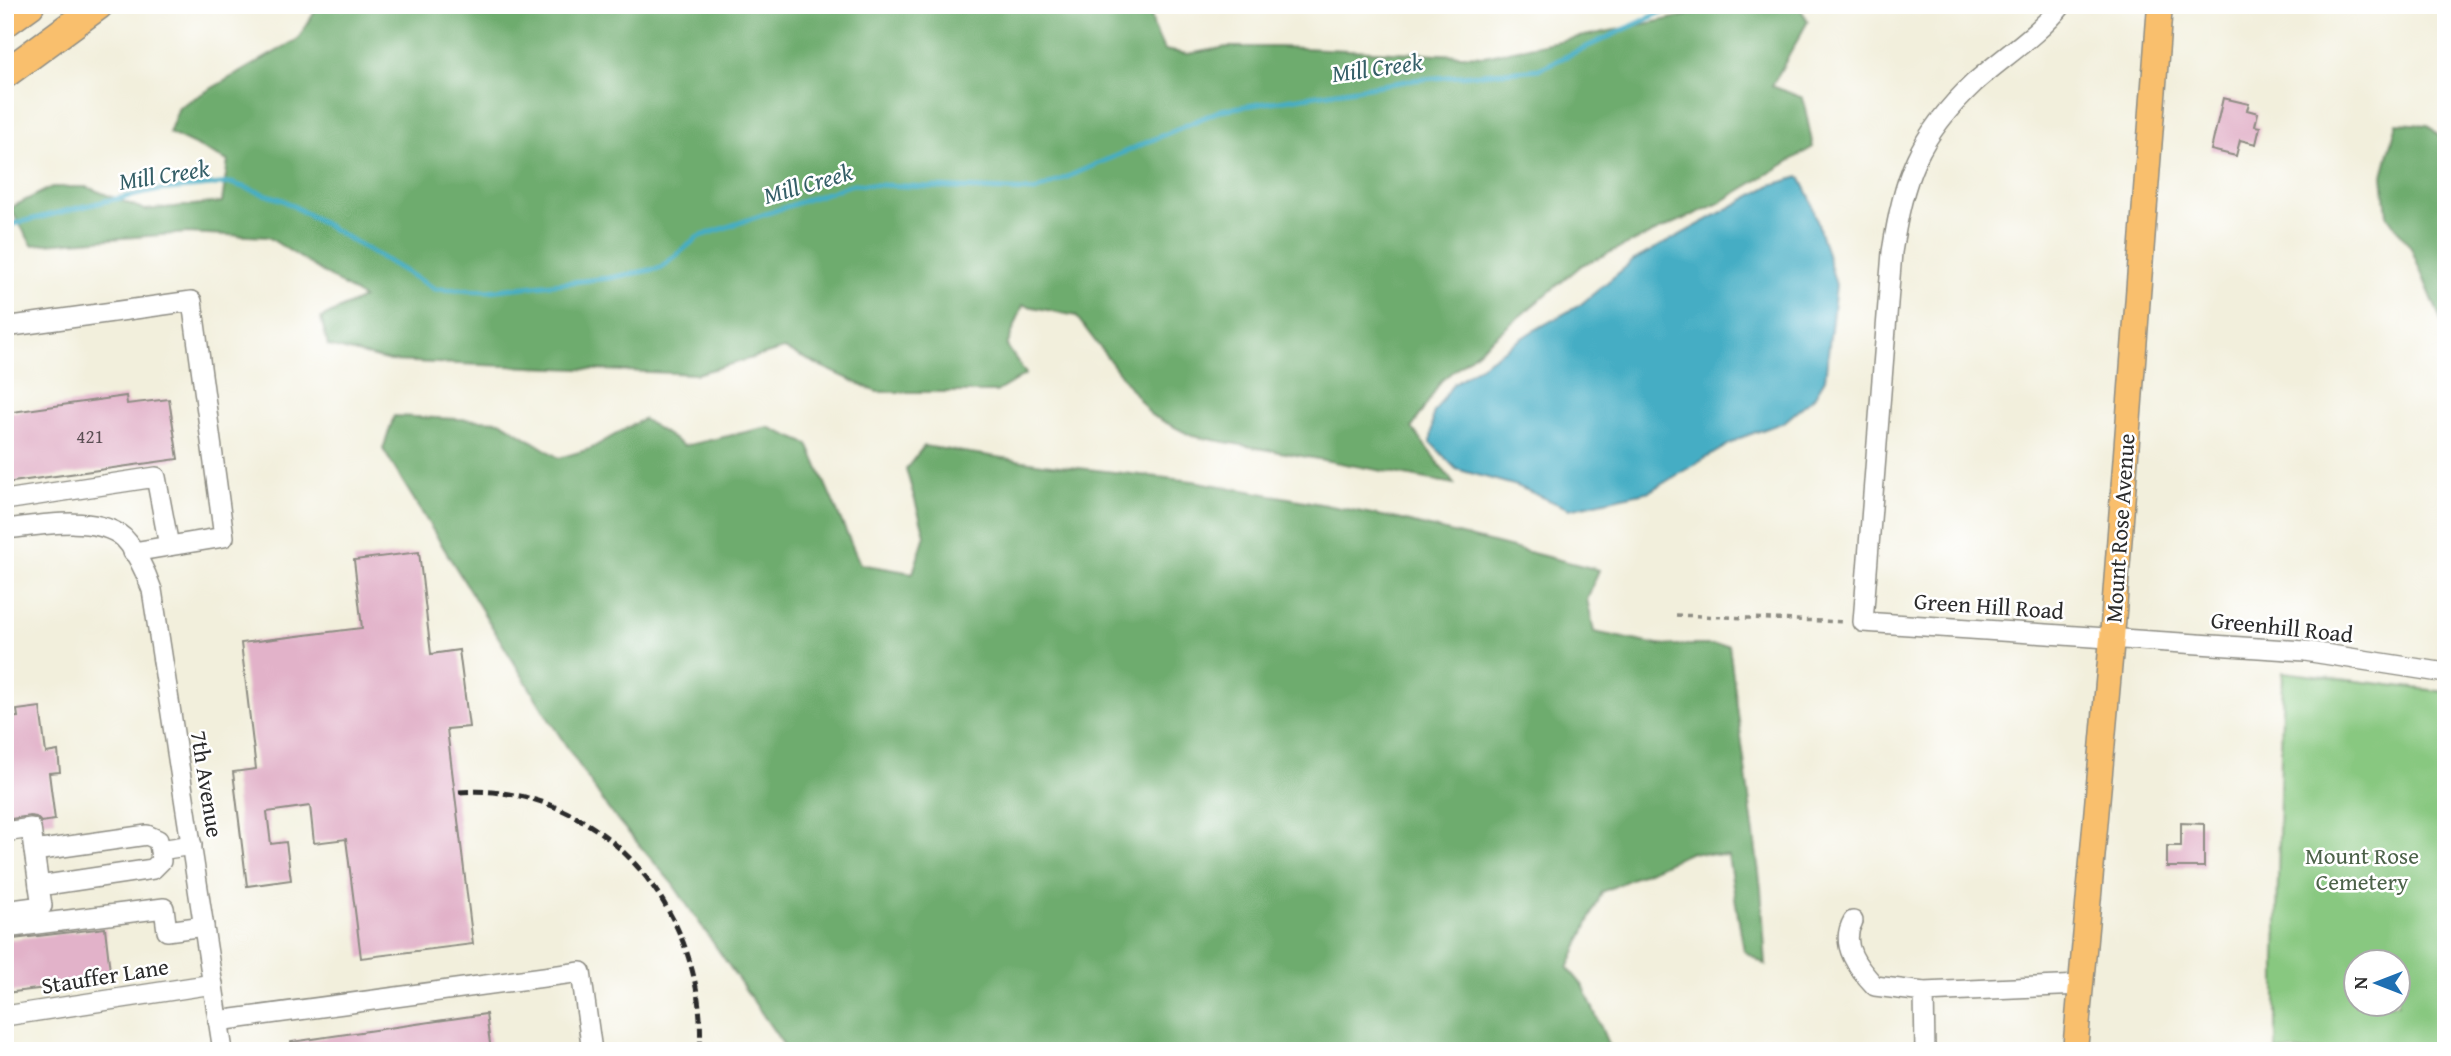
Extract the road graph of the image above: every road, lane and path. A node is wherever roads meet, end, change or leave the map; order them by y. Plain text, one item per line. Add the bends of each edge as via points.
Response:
1 (30, 5) edge
2 (99, 5) edge
3 (2062, 5) edge
4 (2160, 5) edge
5 (5, 23) edge
6 (5, 74) edge
7 (5, 327) edge
8 (5, 500) edge
9 (5, 529) edge
10 (169, 546) junction
11 (133, 552) junction
12 (1676, 615) dead end
13 (1863, 622) junction
14 (2112, 638) junction
15 (2446, 673) edge
16 (5, 832) edge
17 (192, 845) junction
18 (160, 850) junction
19 (34, 851) junction
20 (39, 886) junction
21 (5, 911) edge
22 (1853, 921) dead end
23 (204, 926) junction
24 (5, 928) edge
25 (213, 984) junction
26 (2082, 985) junction
27 (1924, 992) junction
28 (5, 1016) edge
29 (218, 1021) junction
30 (223, 1051) edge
31 (592, 1051) edge
32 (1925, 1051) edge
33 (2075, 1051) edge

1 - 5 highway
2 - 6 highway
3 - 13 street via 1947,112 1910,170 1892,252
4 - 14 main road, Mount Rose Avenue
7 - 10 street via 192,302 224,537
8 - 10 street via 156,477
9 - 11 street, 7th Avenue via 67,522 95,526 120,534
10 - 11 street
11 - 17 street, 7th Avenue via 152,590
12 - 13 path
13 - 14 street, Green Hill Road
14 - 15 street, Greenhill Road via 2305,651
14 - 26 main road, Mount Rose Avenue
16 - 19 street via 31,828
17 - 18 street
17 - 23 street, 7th Avenue
18 - 19 street via 158,840 147,835
18 - 20 street via 161,861 153,869
19 - 20 street
20 - 21 street via 42,905
22 - 27 street via 1848,936 1853,957 1875,986
23 - 24 street via 167,931 164,908
23 - 25 street, 7th Avenue
25 - 28 street, Stauffer Lane
25 - 29 street, 7th Avenue
26 - 27 street
26 - 33 main road, Mount Rose Avenue
27 - 32 street
29 - 30 street, 7th Avenue
29 - 31 street via 581,972

